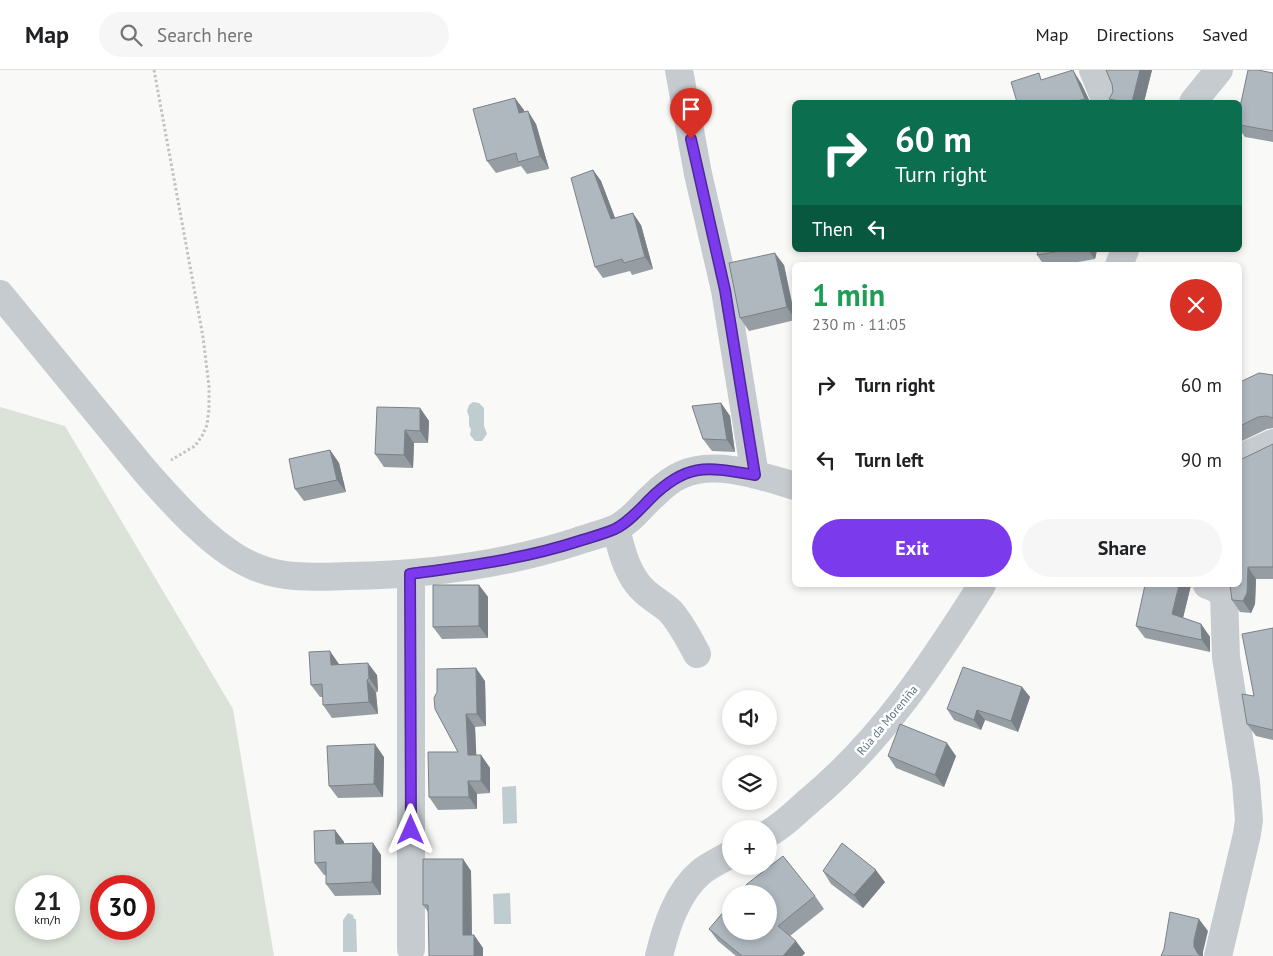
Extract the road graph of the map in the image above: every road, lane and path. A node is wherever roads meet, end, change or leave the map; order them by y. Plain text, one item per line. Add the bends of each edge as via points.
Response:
1 (154, 70) edge
2 (679, 70) edge
3 (1093, 70) edge
4 (1219, 70) edge
5 (1105, 100) edge
6 (1195, 100) edge
7 (0, 294) edge
8 (1273, 444) edge
9 (1242, 457) edge
10 (146, 472) junction
11 (755, 475) junction
12 (792, 485) edge
13 (616, 529) junction
14 (410, 574) junction
15 (981, 587) edge
16 (1219, 588) edge
17 (696, 654) dead end
18 (777, 827) edge
19 (722, 859) edge
20 (411, 949) dead end
21 (659, 956) edge
22 (1218, 956) edge

1 - 10 path via 203,337 209,409 202,436 194,446
2 - 11 street via 698,174 725,290
3 - 5 street
4 - 6 street
7 - 10 street
8 - 9 street
10 - 14 street via 221,548 259,569 311,577
11 - 12 street
11 - 13 street via 713,468 680,475
13 - 14 street via 525,556
13 - 17 street via 626,565 637,584 669,610 687,634
14 - 20 street
15 - 18 street, Rúa da Moreniña via 909,696 874,739 827,786
16 - 22 street via 1249,820
19 - 21 street via 701,872 682,894 663,938

